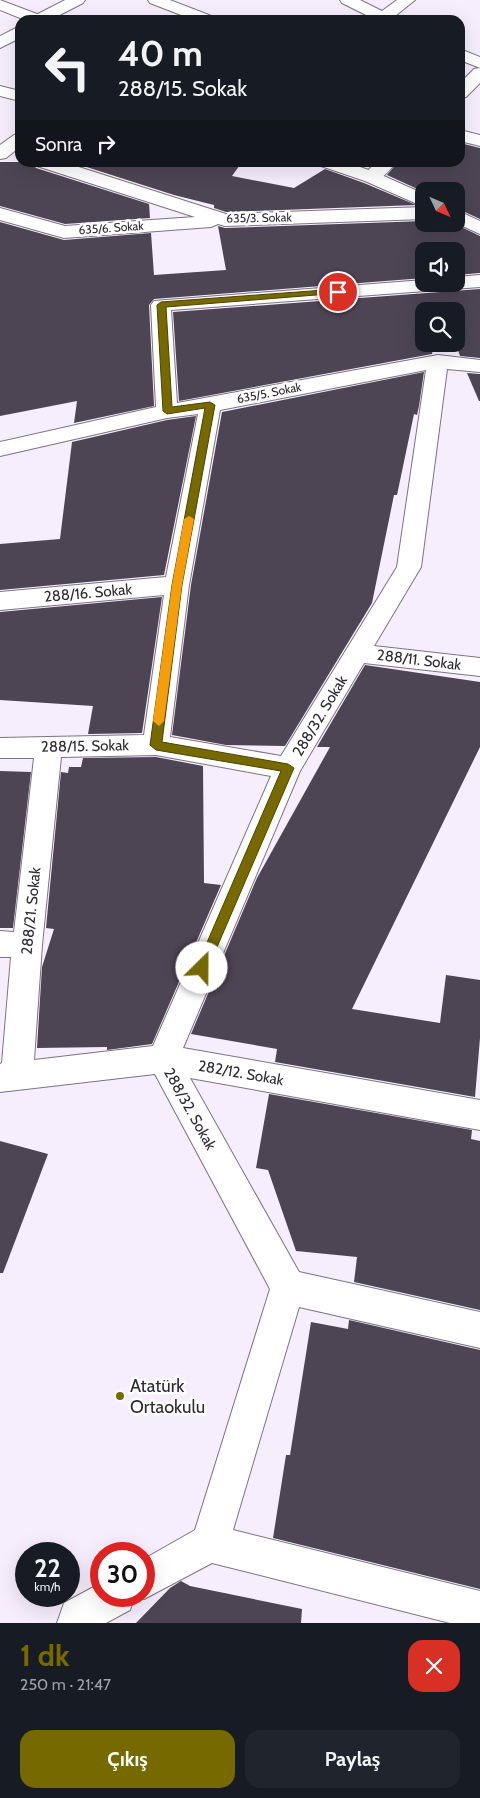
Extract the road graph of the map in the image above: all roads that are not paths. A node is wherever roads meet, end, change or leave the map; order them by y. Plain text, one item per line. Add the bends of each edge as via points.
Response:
1 (77, 0) edge
2 (156, 0) edge
3 (348, 0) edge
4 (407, 0) edge
5 (0, 4) edge
6 (26, 15) edge
7 (48, 15) edge
8 (195, 15) edge
9 (376, 15) edge
10 (388, 15) edge
11 (15, 34) edge
12 (0, 43) edge
13 (465, 56) edge
14 (480, 63) edge
15 (480, 73) edge
16 (465, 88) edge
17 (0, 91) edge
18 (15, 95) edge
19 (465, 136) edge
20 (480, 140) edge
21 (15, 143) edge
22 (6, 152) edge
23 (59, 167) edge
24 (342, 167) edge
25 (382, 167) edge
26 (371, 177) junction
27 (415, 197) edge
28 (415, 213) edge
29 (0, 214) edge
30 (225, 220) junction
31 (465, 220) edge
32 (480, 228) edge
33 (480, 281) edge
34 (465, 282) edge
35 (415, 286) edge
36 (438, 361) junction
37 (480, 366) edge
38 (210, 405) junction
39 (167, 411) junction
40 (0, 449) edge
41 (177, 585) junction
42 (0, 601) edge
43 (358, 653) junction
44 (480, 667) edge
45 (156, 745) junction
46 (49, 747) junction
47 (0, 748) edge
48 (288, 768) junction
49 (13, 944) edge
50 (163, 1059) junction
51 (9, 1077) edge
52 (480, 1115) edge
53 (288, 1287) junction
54 (480, 1330) edge
55 (210, 1543) junction
56 (155, 1574) edge
57 (96, 1607) edge
58 (480, 1611) edge
59 (77, 1623) edge

1 - 7 street
2 - 8 street
3 - 9 street
4 - 10 street
5 - 6 street
11 - 12 street
13 - 14 street
15 - 16 street
17 - 18 street
19 - 20 street
21 - 22 street
23 - 30 street, 635/3. Sokak
24 - 26 street
25 - 26 street
26 - 27 street
28 - 30 street, 635/3. Sokak
29 - 30 street, 635/6. Sokak via 64,232
31 - 32 street
33 - 34 street
35 - 39 street via 161,305
36 - 37 street, 635/5. Sokak
36 - 38 street, 635/5. Sokak
36 - 43 street, 288/32. Sokak via 409,567
38 - 39 street, 635/5. Sokak
38 - 41 street
39 - 40 street, 635/5. Sokak
41 - 42 street, 288/16. Sokak
41 - 45 street
43 - 44 street, 288/11. Sokak
43 - 48 street, 288/32. Sokak
45 - 46 street, 288/15. Sokak
45 - 48 street, 288/15. Sokak
46 - 47 street, 288/15. Sokak
46 - 49 street, 288/21. Sokak
48 - 50 street, 288/32. Sokak
49 - 51 street, 288/21. Sokak
50 - 51 street, 282/12. Sokak
50 - 52 street, 282/12. Sokak
50 - 53 street, 288/32. Sokak
53 - 54 street
53 - 55 street
55 - 56 street
55 - 58 street
57 - 59 street via 78,1617

